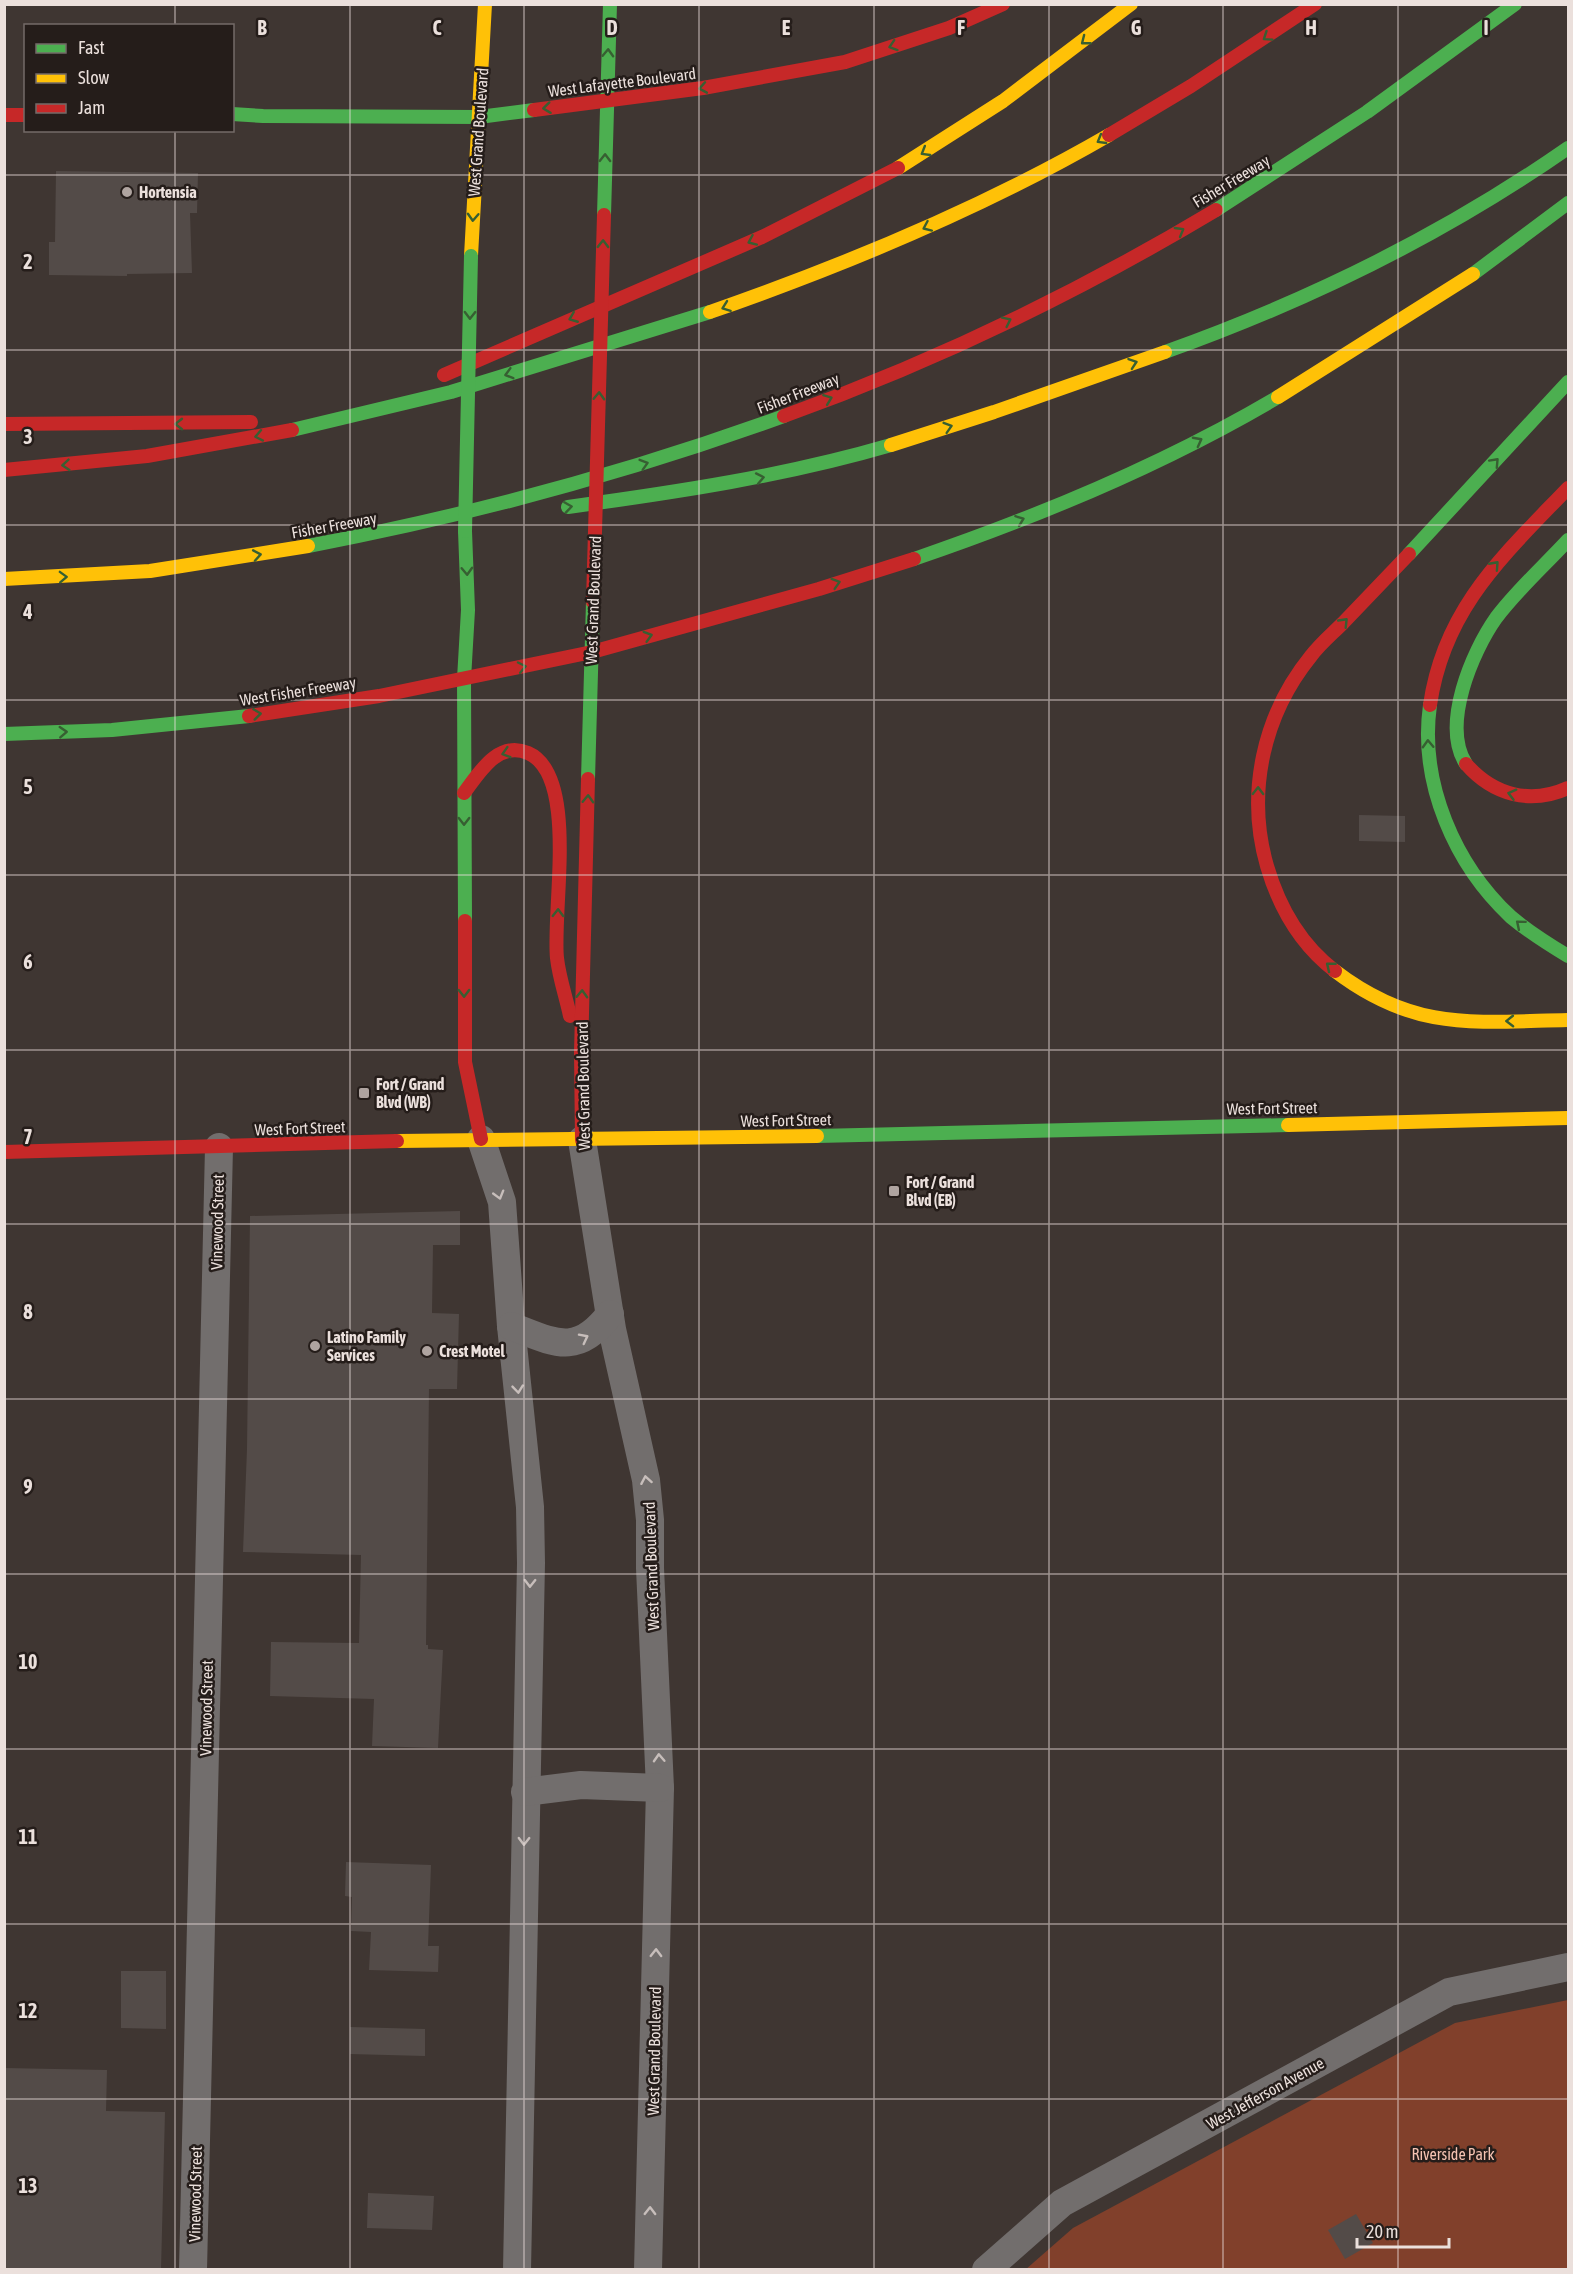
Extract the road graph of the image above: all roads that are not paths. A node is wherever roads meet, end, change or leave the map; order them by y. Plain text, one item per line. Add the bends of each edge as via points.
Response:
1 (485, 4) edge
2 (610, 4) edge
3 (1004, 4) edge
4 (1131, 4) edge
5 (1315, 4) edge
6 (1491, 4) edge
7 (1515, 4) edge
8 (1404, 87) junction
9 (606, 100) junction
10 (234, 114) edge
11 (24, 115) edge
12 (4, 116) edge
13 (479, 117) junction
14 (1569, 148) edge
15 (1569, 203) edge
16 (1569, 382) edge
17 (349, 417) junction
18 (4, 424) edge
19 (4, 470) edge
20 (1569, 488) edge
21 (549, 510) dead end
22 (514, 515) dead end
23 (385, 532) junction
24 (1569, 540) edge
25 (4, 579) edge
26 (592, 652) junction
27 (464, 679) junction
28 (4, 734) edge
29 (1569, 788) edge
30 (464, 793) junction
31 (1569, 956) edge
32 (1569, 1020) edge
33 (580, 1053) junction
34 (1569, 1118) edge
35 (481, 1139) junction
36 (582, 1140) junction
37 (219, 1147) junction
38 (4, 1152) edge
39 (610, 1314) junction
40 (511, 1326) junction
41 (660, 1788) junction
42 (525, 1792) junction
43 (1569, 1966) edge
44 (193, 2270) edge
45 (517, 2270) edge
46 (648, 2270) edge
47 (986, 2270) edge

1 - 13 main road, West Grand Boulevard
9 -> 2 main road, West Grand Boulevard
3 -> 9 main road, West Lafayette Boulevard via 949,28 845,62 702,88
4 -> 17 main road via 987,113 866,186 673,276
5 -> 17 main road via 1191,86 1072,156 922,230 666,328 416,402
6 - 8 main road
7 - 8 main road, Fisher Freeway
23 -> 8 main road, Fisher Freeway via 454,518 653,462 918,362 1045,303 1168,238 1288,165
9 -> 13 main road, West Lafayette Boulevard
26 -> 9 main road, West Grand Boulevard, bridge
10 - 13 main road, West Lafayette Boulevard
11 - 12 main road
13 -> 27 main road, West Grand Boulevard, bridge via 471,256
21 -> 14 main road via 701,489 807,467 958,424 1125,366 1278,309 1355,273 1453,222
26 -> 15 main road, West Fisher Freeway via 952,546 1156,464 1412,315
32 -> 16 main road via 1468,1021 1421,1016 1383,1003 1357,988 1322,960 1293,925 1264,857 1258,784 1276,714 1311,656
17 -> 18 main road
17 -> 19 main road via 191,450
31 -> 20 main road via 1536,938 1513,919 1475,875 1438,801 1428,728 1436,673 1470,597 1492,568
22 - 23 main road
25 -> 23 main road, Fisher Freeway via 106,575 177,567
29 -> 24 main road via 1530,798 1495,788 1466,762 1455,740 1454,725 1460,694 1488,632
27 -> 26 main road, West Fisher Freeway
33 -> 26 main road, West Grand Boulevard
28 -> 27 main road, West Fisher Freeway via 175,724 279,712
27 - 30 main road, West Grand Boulevard
33 -> 30 main road via 557,958 559,811 552,779 538,758 517,749 508,750 489,761
30 -> 35 main road, West Grand Boulevard via 465,1062
33 - 36 main road, West Grand Boulevard
34 - 36 main road, West Fort Street
35 - 36 main road, West Fort Street
35 - 37 main road, West Fort Street
35 -> 40 street, West Grand Boulevard via 502,1202
36 - 39 street, West Grand Boulevard
37 - 38 main road, West Fort Street
37 - 44 street, Vinewood Street
40 -> 39 street via 544,1339 576,1342 598,1330
41 -> 39 street, West Grand Boulevard via 646,1480
40 -> 42 street, West Grand Boulevard via 530,1507
41 - 42 street via 581,1785
46 -> 41 street, West Grand Boulevard
42 -> 45 street, West Grand Boulevard
43 - 47 street, West Jefferson Avenue via 1449,1992 1062,2203

